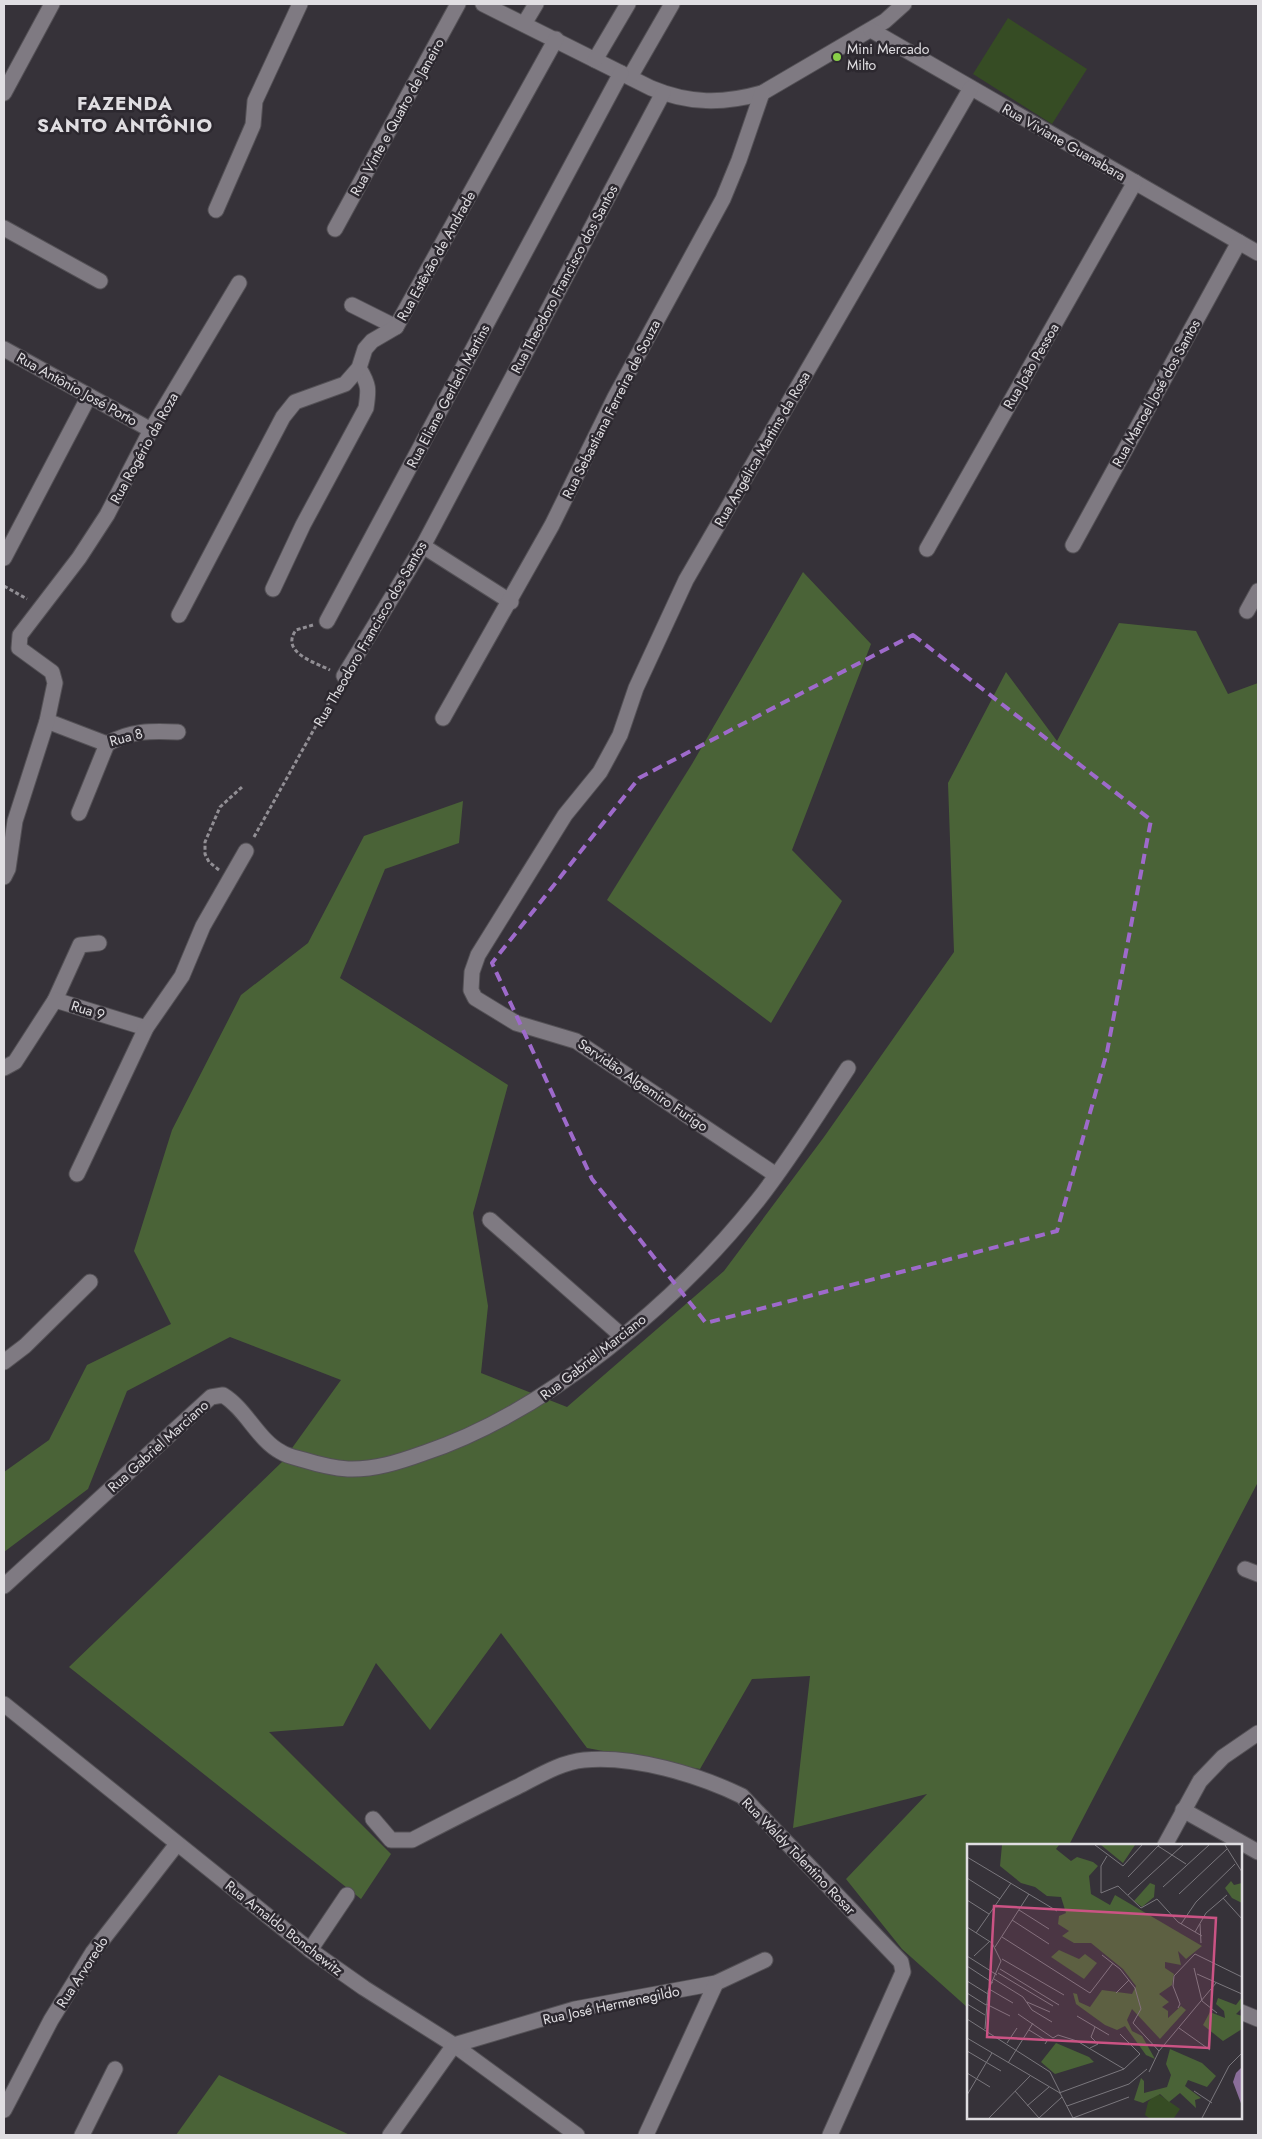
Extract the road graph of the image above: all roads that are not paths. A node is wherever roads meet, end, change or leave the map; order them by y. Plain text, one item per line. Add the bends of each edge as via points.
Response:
1 (52, 4) edge
2 (300, 4) edge
3 (458, 4) edge
4 (483, 4) edge
5 (536, 4) edge
6 (628, 4) edge
7 (672, 4) edge
8 (904, 4) edge
9 (524, 24) junction
10 (870, 30) junction
11 (556, 39) junction
12 (595, 60) junction
13 (626, 75) junction
14 (971, 88) junction
15 (4, 93) edge
16 (663, 93) junction
17 (762, 93) junction
18 (1135, 182) junction
19 (216, 210) dead end
20 (4, 228) edge
21 (335, 229) dead end
22 (1239, 242) junction
23 (1258, 253) edge
24 (100, 281) dead end
25 (239, 283) dead end
26 (352, 305) dead end
27 (396, 327) junction
28 (4, 349) edge
29 (359, 368) junction
30 (89, 396) junction
31 (151, 430) junction
32 (1073, 544) dead end
33 (422, 546) junction
34 (927, 549) dead end
35 (4, 558) edge
36 (273, 589) dead end
37 (1258, 591) edge
38 (511, 602) junction
39 (1248, 611) dead end
40 (178, 615) dead end
41 (327, 621) road end
42 (344, 676) road end
43 (443, 718) dead end
44 (47, 722) junction
45 (178, 732) dead end
46 (107, 744) junction
47 (79, 813) dead end
48 (246, 851) road end
49 (4, 877) edge
50 (99, 943) dead end
51 (475, 998) joint
52 (55, 1000) junction
53 (146, 1028) junction
54 (4, 1068) edge
55 (848, 1068) dead end
56 (77, 1174) dead end
57 (776, 1176) junction
58 (490, 1220) dead end
59 (90, 1282) dead end
60 (622, 1336) junction
61 (4, 1362) edge
62 (4, 1586) edge
63 (4, 1704) edge
64 (1258, 1733) edge
65 (1183, 1810) junction
66 (372, 1819) dead end
67 (177, 1844) junction
68 (1166, 1844) edge
69 (1258, 1852) edge
70 (346, 1895) dead end
71 (310, 1950) junction
72 (765, 1960) dead end
73 (716, 1983) junction
74 (1242, 2012) edge
75 (1258, 2020) edge
76 (454, 2045) junction
77 (115, 2069) dead end
78 (4, 2110) edge
79 (82, 2135) edge
80 (390, 2135) edge
81 (577, 2135) edge
82 (646, 2135) edge
83 (830, 2135) edge

1 - 15 street
2 - 19 street via 254,101 253,125
3 - 21 street, Rua Vinte e Quatro de Janeiro
4 - 9 street
5 - 9 street
6 - 12 street
7 - 13 street, Rua Eliane Gerlach Martins
8 - 10 street
9 - 11 street
10 - 14 street, Rua Viviane Guanabara
10 - 17 street
11 - 12 street
11 - 27 street, Rua Estêvão de Andrade
12 - 13 street
13 - 16 street
13 - 41 street, Rua Eliane Gerlach Martins
14 - 18 street, Rua Viviane Guanabara
14 - 51 street, Rua Angélica Martins da Rosa via 686,580 636,688 620,735 600,772 565,814 478,954 470,990
16 - 17 street via 695,102 742,99
16 - 33 street, Rua Theodoro Francisco dos Santos
17 - 38 street, Rua Sebastiana Ferreira de Souza via 723,199 638,354
18 - 22 street, Rua Viviane Guanabara
18 - 34 street, Rua João Pessoa
20 - 24 street
22 - 23 street, Rua Viviane Guanabara
22 - 32 street, Rua Manoel José dos Santos
25 - 31 street, Rua Rogério da Roza
26 - 27 street
27 - 29 street, Rua Estêvão de Andrade via 365,349
28 - 30 street, Rua Antônio José Porto
29 - 36 street via 368,383 366,408 303,525
29 - 40 street, Rua Estêvão de Andrade via 345,384 295,402 283,418
30 - 31 street, Rua Antônio José Porto
30 - 35 street
31 - 44 street, Rua Rogério da Roza via 79,558 20,635 19,648 52,672 55,683
33 - 38 street
33 - 42 street, Rua Theodoro Francisco dos Santos
37 - 39 street
38 - 43 street, Rua Sebastiana Ferreira de Souza
44 - 46 street, Rua 8
44 - 49 street via 15,821
45 - 46 street, Rua 8 via 140,731 123,735
46 - 47 street
48 - 53 street via 203,926 182,976
50 - 52 street via 80,945
51 - 57 street, Servidão Algemiro Furigo via 516,1023 576,1041
52 - 53 street, Rua 9
52 - 54 street, Rua 9 via 15,1062
53 - 56 street
55 - 57 street, Rua Gabriel Marciano
57 - 60 street, Rua Gabriel Marciano via 716,1248
58 - 60 street
59 - 61 street via 25,1346
60 - 62 street, Rua Gabriel Marciano via 544,1396 455,1443 389,1465 348,1469 280,1452 234,1402 223,1395 211,1397
63 - 67 street, Rua Arnaldo Bonchewitz
64 - 65 street via 1222,1757 1200,1781
65 - 68 street
65 - 69 street
66 - 83 street, Rua Waldy Tolentino Rosar via 391,1840 412,1840 532,1779 583,1760 610,1760 683,1772 742,1796 902,1962 903,1972
67 - 71 street, Rua Arnaldo Bonchewitz
67 - 78 street, Rua Arvoredo via 93,1952 51,2020
70 - 71 street
71 - 76 street, Rua Arnaldo Bonchewitz
72 - 73 street, Rua José Hermenegildo
73 - 76 street, Rua José Hermenegildo via 575,2009
73 - 82 street
74 - 75 street
76 - 80 street
76 - 81 street, Rua Arnaldo Bonchewitz
77 - 79 street

